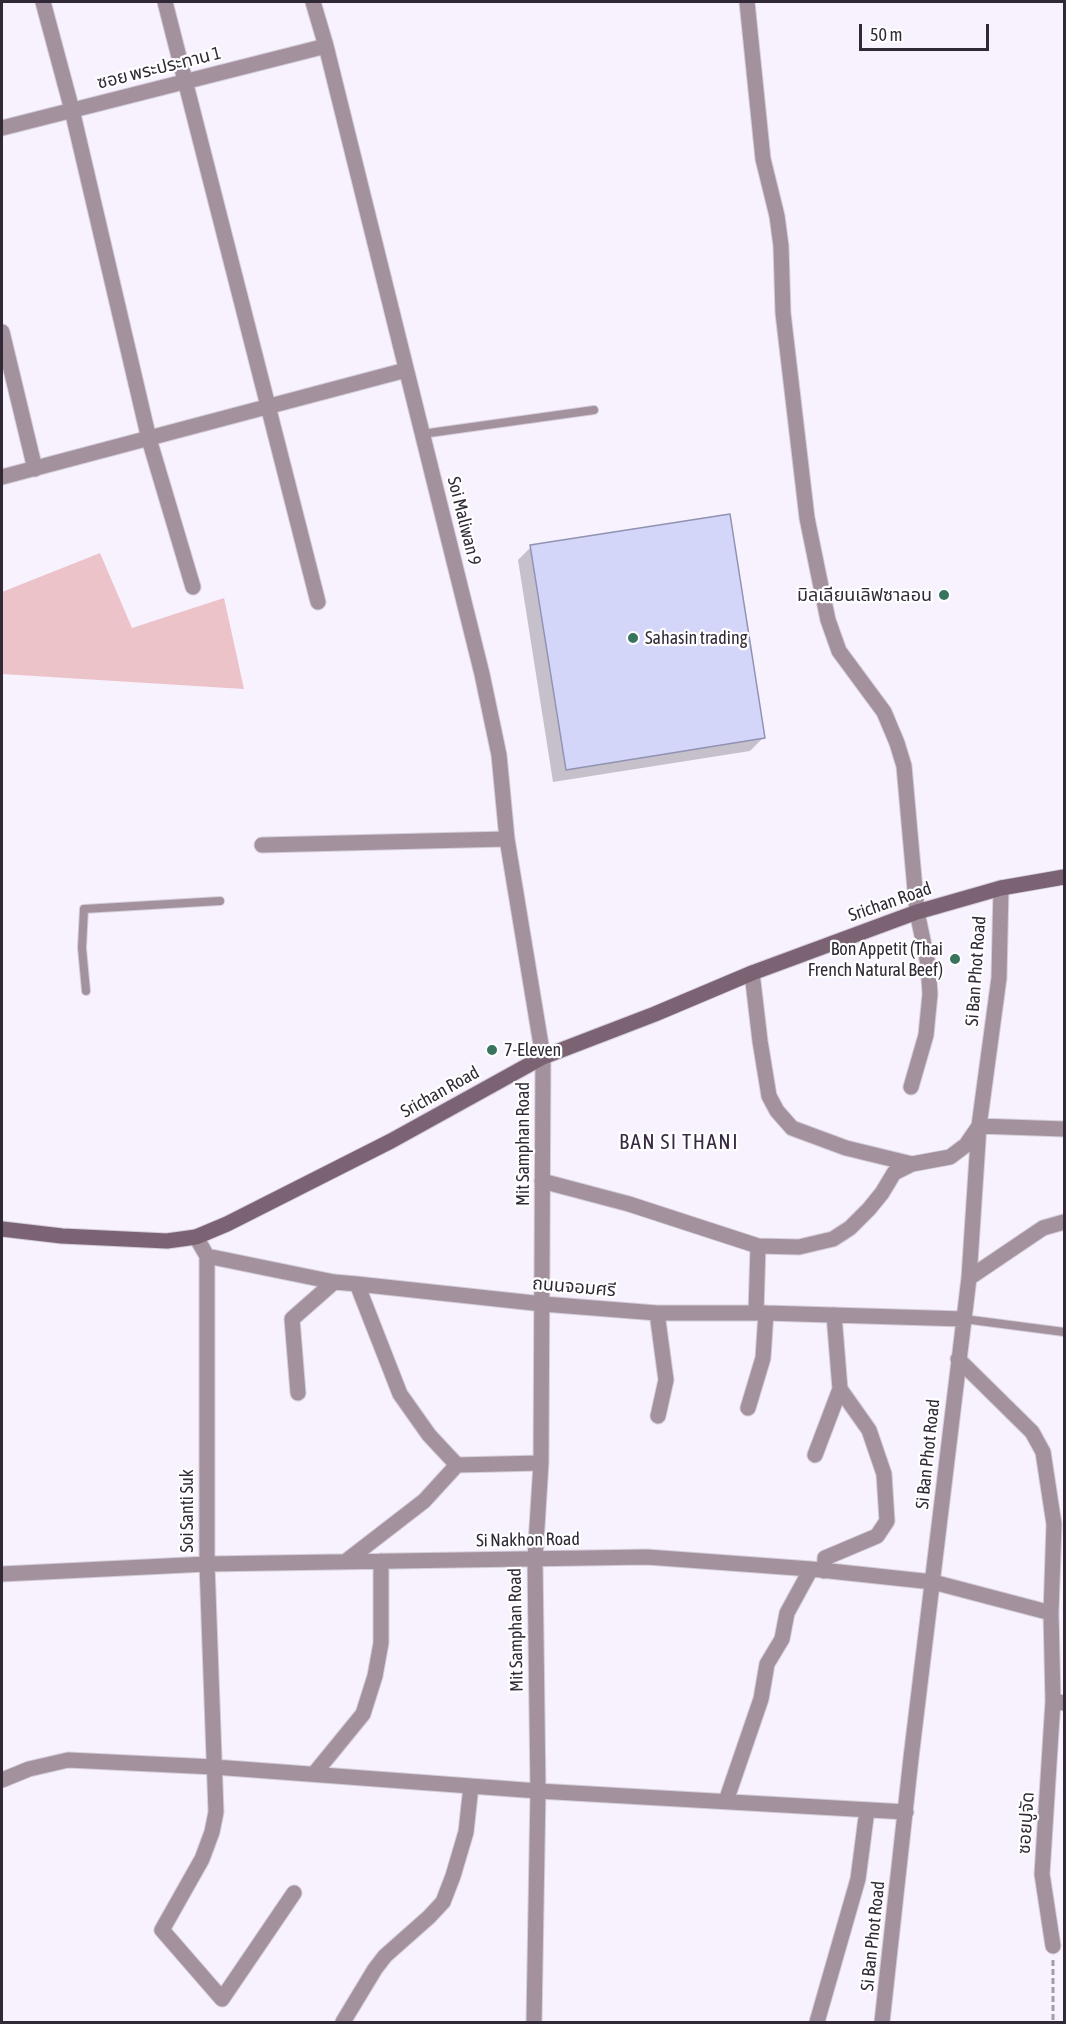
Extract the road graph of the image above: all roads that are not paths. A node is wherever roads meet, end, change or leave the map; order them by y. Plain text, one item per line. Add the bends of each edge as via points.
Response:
1 (43, 2) edge
2 (165, 2) edge
3 (313, 2) edge
4 (747, 2) edge
5 (326, 46) junction
6 (187, 81) junction
7 (72, 110) junction
8 (2, 128) edge
9 (2, 332) edge
10 (406, 370) junction
11 (268, 407) junction
12 (594, 410) dead end
13 (422, 434) junction
14 (149, 438) junction
15 (35, 469) junction
16 (2, 477) edge
17 (193, 587) dead end
18 (318, 602) dead end
19 (507, 839) junction
20 (262, 845) dead end
21 (1065, 878) edge
22 (1001, 888) junction
23 (220, 901) dead end
24 (917, 912) junction
25 (752, 973) junction
26 (86, 991) dead end
27 (543, 1058) junction
28 (911, 1088) dead end
29 (979, 1126) junction
30 (1065, 1129) edge
31 (912, 1164) junction
32 (542, 1181) junction
33 (1065, 1222) edge
34 (2, 1229) edge
35 (196, 1237) junction
36 (758, 1246) junction
37 (207, 1256) junction
38 (969, 1278) junction
39 (334, 1282) junction
40 (357, 1284) junction
41 (543, 1304) junction
42 (657, 1313) junction
43 (761, 1313) junction
44 (834, 1315) junction
45 (964, 1319) junction
46 (1065, 1332) edge
47 (958, 1359) junction
48 (840, 1389) junction
49 (298, 1393) dead end
50 (748, 1408) dead end
51 (658, 1416) dead end
52 (815, 1455) dead end
53 (541, 1463) junction
54 (457, 1465) junction
55 (535, 1559) junction
56 (381, 1561) junction
57 (345, 1562) junction
58 (207, 1564) junction
59 (818, 1570) junction
60 (2, 1574) edge
61 (933, 1582) junction
62 (1051, 1613) junction
63 (1059, 1702) edge
64 (214, 1767) junction
65 (314, 1774) junction
66 (2, 1780) edge
67 (471, 1786) junction
68 (537, 1791) junction
69 (726, 1801) junction
70 (867, 1810) junction
71 (906, 1812) junction
72 (294, 1893) dead end
73 (1053, 1946) road end
74 (343, 2022) edge
75 (534, 2022) edge
76 (817, 2022) edge
77 (882, 2022) edge

1 - 7 street
2 - 6 street
3 - 5 street, Soi Maliwan 9
4 - 24 street via 763,159 781,246 783,313 807,518 828,620 839,651 884,712 904,766
5 - 6 street, ซอย พระประทาน 1
5 - 10 street, Soi Maliwan 9
6 - 7 street, ซอย พระประทาน 1
6 - 11 street
7 - 8 street, ซอย พระประทาน 1
7 - 14 street
9 - 15 street
10 - 11 street
10 - 13 street, Soi Maliwan 9
11 - 14 street
11 - 18 street
12 - 13 lane
13 - 19 street, Soi Maliwan 9 via 482,674 499,755
14 - 15 street
14 - 17 street
15 - 16 street
19 - 20 street
19 - 27 street, Soi Maliwan 9
21 - 22 main road, Srichan Road
22 - 24 main road, Srichan Road
22 - 29 street, Si Ban Phot Road via 999,978
23 - 26 lane via 84,909
24 - 25 main road, Srichan Road
24 - 28 street via 930,994 926,1035
25 - 27 main road, Srichan Road
25 - 31 street via 769,1096 784,1120 792,1128 846,1148
27 - 32 street, Mit Samphan Road
27 - 35 main road, Srichan Road via 391,1141
29 - 30 street
29 - 31 street via 966,1145 950,1157
29 - 38 street, Si Ban Phot Road
31 - 36 street via 894,1173 869,1209 833,1239 799,1247
32 - 36 street via 629,1204
32 - 41 street, Mit Samphan Road
33 - 38 street via 1043,1228
34 - 35 main road, Srichan Road via 167,1241
35 - 37 street
36 - 43 street
37 - 39 street, ถนนจอมศรี
37 - 58 street, Soi Santi Suk
38 - 45 street, Si Ban Phot Road
39 - 40 street, ถนนจอมศรี
39 - 49 street via 292,1319
40 - 41 street, ถนนจอมศรี
40 - 54 street via 400,1394 429,1435
41 - 42 street, ถนนจอมศรี
41 - 53 street, Mit Samphan Road
42 - 43 street, ถนนจอมศรี
42 - 51 street via 666,1380
43 - 44 street, ถนนจอมศรี
43 - 50 street via 763,1358
44 - 45 street, ถนนจอมศรี
44 - 48 street
45 - 46 lane
45 - 47 street, Si Ban Phot Road
47 - 61 street, Si Ban Phot Road
47 - 62 street, ซอยปูจัด via 1032,1432 1043,1452 1054,1524
48 - 52 street
48 - 59 street via 869,1431 884,1474 887,1521 877,1536 825,1558
53 - 54 street
53 - 55 street, Mit Samphan Road
54 - 57 street via 424,1501
55 - 56 street, Si Nakhon Road
55 - 59 street, Si Nakhon Road via 647,1557
55 - 68 street, Mit Samphan Road
56 - 57 street, Si Nakhon Road
56 - 65 street via 381,1643 372,1686 363,1714
57 - 58 street, Si Nakhon Road
58 - 60 street, Si Nakhon Road
58 - 64 street, Soi Santi Suk
59 - 61 street, Si Nakhon Road
59 - 69 street via 787,1613 782,1639 767,1664 761,1699
61 - 62 street, Si Nakhon Road
61 - 71 street, Si Ban Phot Road
62 - 63 street, ซอยปูจัด
63 - 73 street, ซอยปูจัด via 1042,1874
64 - 65 street
64 - 66 street via 68,1760
64 - 72 street, Soi Santi Suk via 216,1812 212,1832 202,1859 162,1930 222,1999
65 - 67 street
67 - 68 street
67 - 74 street via 466,1832 443,1902 385,1956
68 - 69 street
68 - 75 street, Mit Samphan Road
69 - 70 street
70 - 71 street
70 - 76 street via 858,1879
71 - 77 street, Si Ban Phot Road

